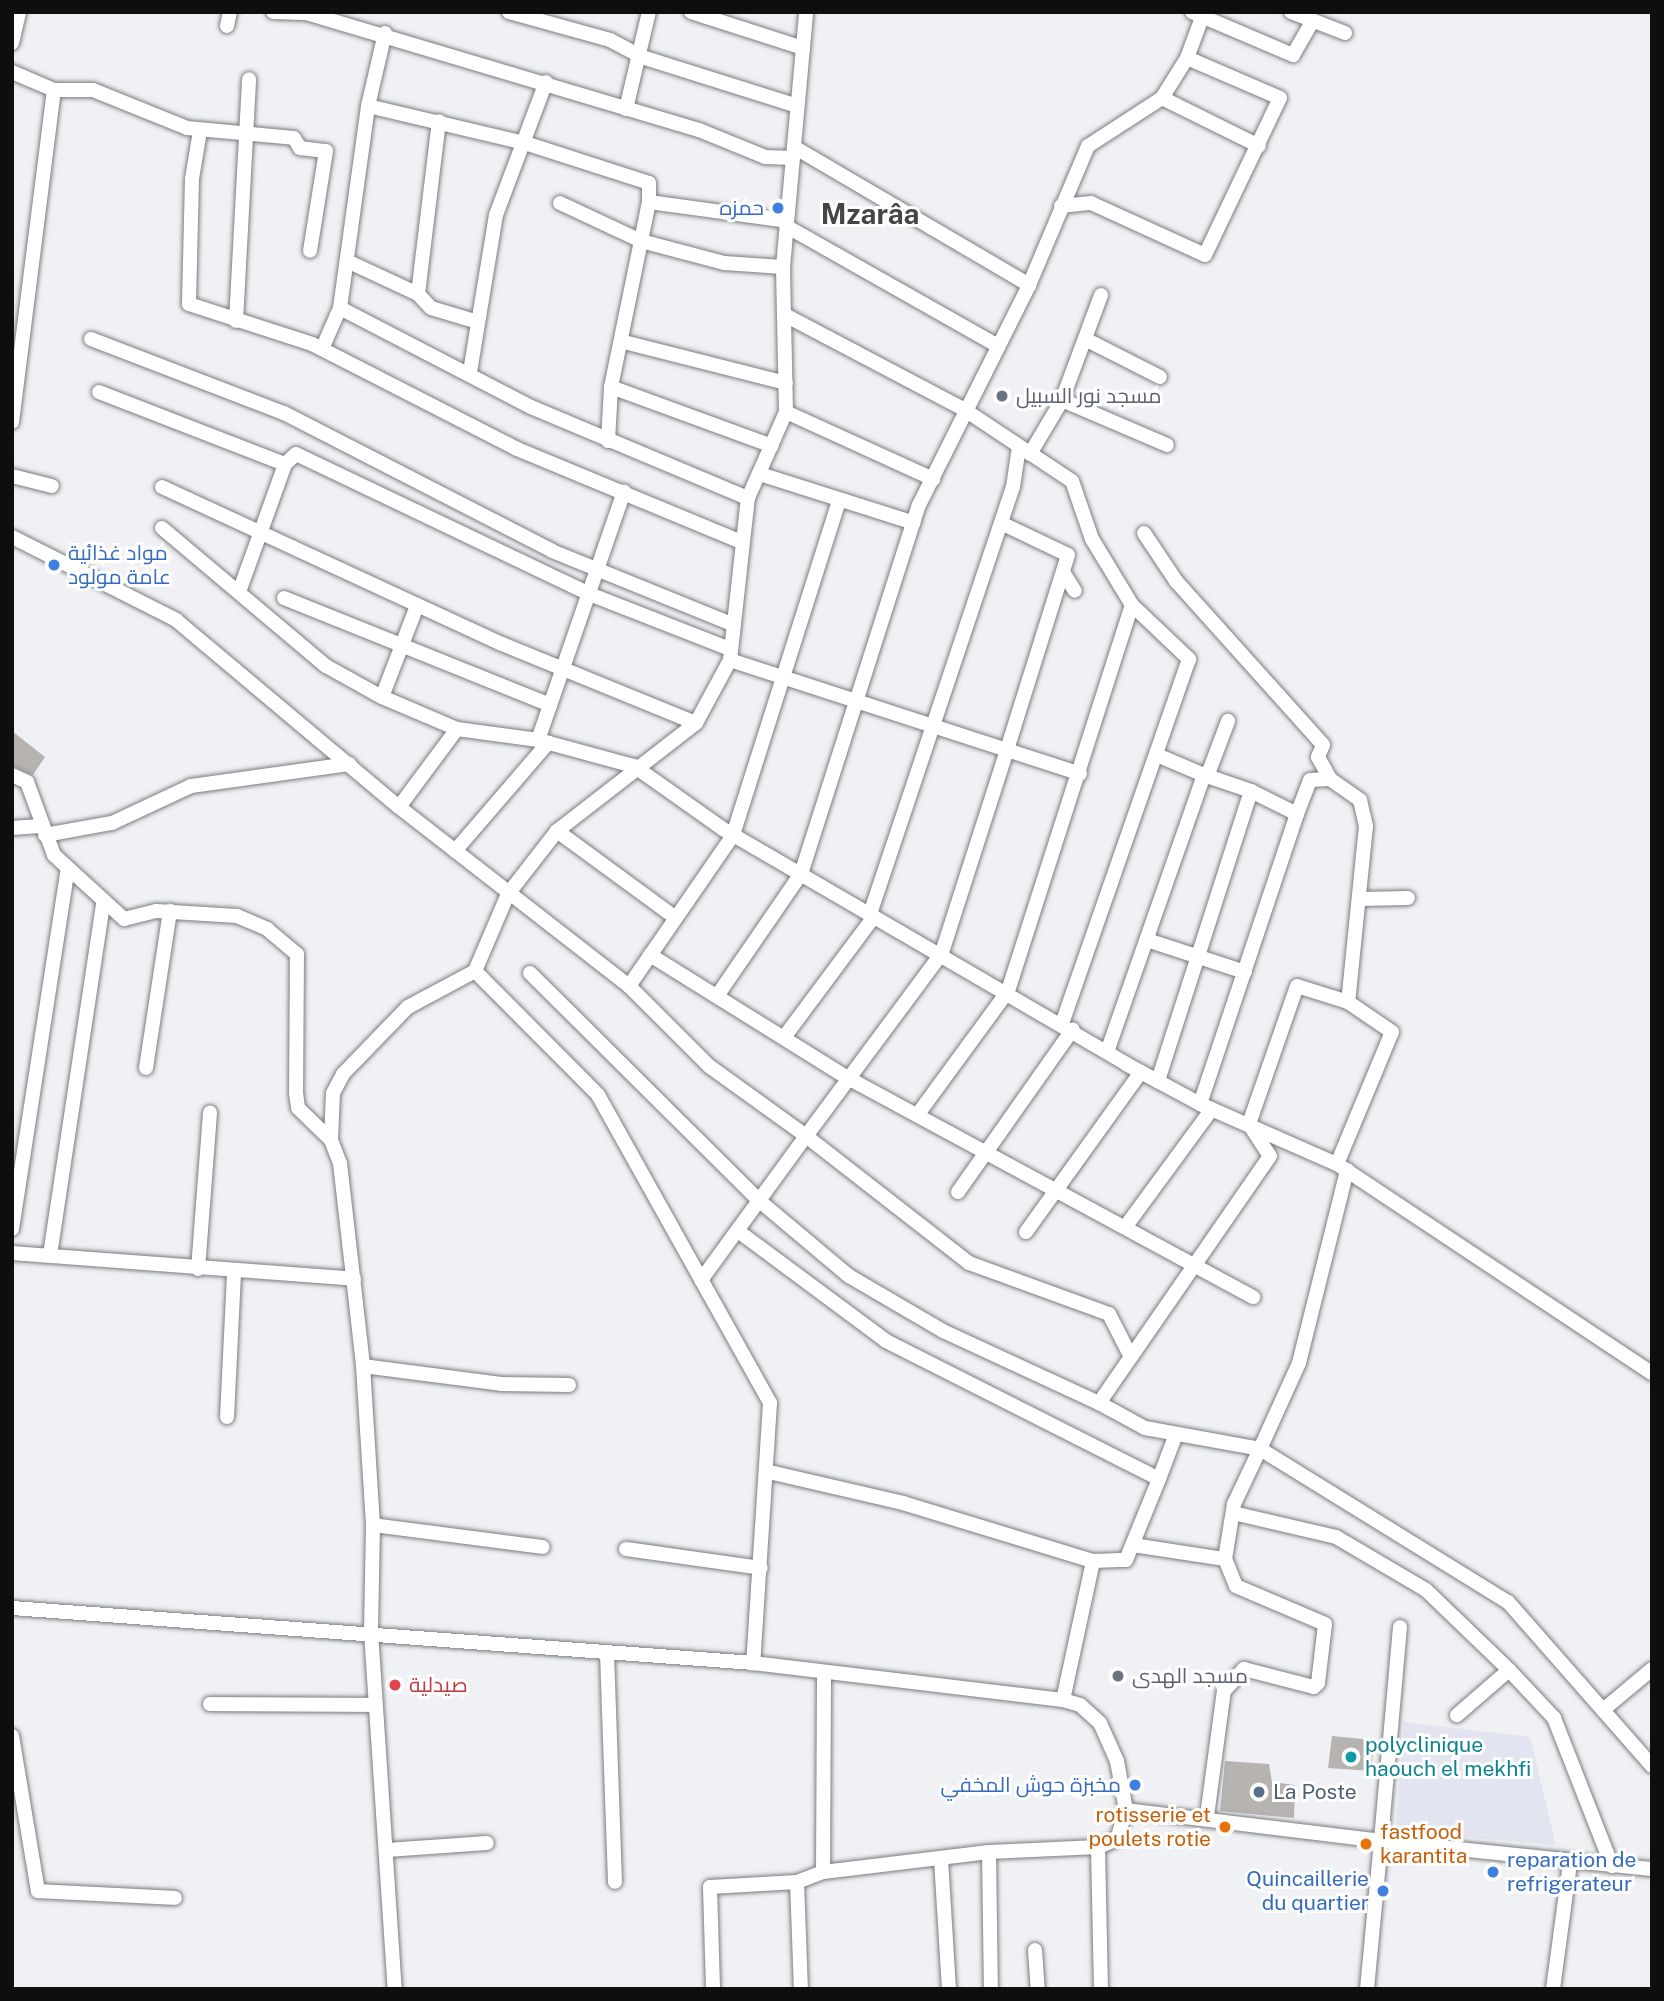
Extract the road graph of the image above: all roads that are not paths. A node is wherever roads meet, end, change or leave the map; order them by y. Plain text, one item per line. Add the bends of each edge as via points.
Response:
1 (19, 12) edge
2 (273, 12) edge
3 (509, 12) edge
4 (649, 12) edge
5 (691, 12) edge
6 (806, 12) edge
7 (1291, 12) edge
8 (303, 13) edge
9 (1199, 14) edge
10 (1312, 22) junction
11 (385, 33) junction
12 (1345, 33) dead end
13 (12, 43) edge
14 (803, 48) junction
15 (642, 57) junction
16 (1187, 58) junction
17 (12, 72) edge
18 (249, 79) dead end
19 (546, 82) junction
20 (54, 90) junction
21 (1162, 98) junction
22 (368, 106) junction
23 (797, 106) junction
24 (626, 109) junction
25 (439, 121) junction
26 (200, 131) junction
27 (246, 135) junction
28 (525, 143) junction
29 (1259, 146) junction
30 (793, 153) junction
31 (559, 203) dead end
32 (655, 203) junction
33 (1061, 206) junction
34 (787, 224) junction
35 (641, 241) junction
36 (310, 251) dead end
37 (347, 261) junction
38 (783, 267) junction
39 (1029, 285) junction
40 (418, 293) junction
41 (1101, 295) dead end
42 (340, 308) junction
43 (786, 315) junction
44 (236, 321) junction
45 (478, 322) junction
46 (91, 339) dead end
47 (1085, 339) junction
48 (624, 342) junction
49 (998, 346) junction
50 (323, 349) junction
51 (470, 372) junction
52 (1160, 377) dead end
53 (786, 383) junction
54 (611, 387) junction
55 (99, 392) dead end
56 (1062, 400) junction
57 (965, 410) junction
58 (786, 412) junction
59 (12, 422) edge
60 (608, 440) junction
61 (1167, 445) dead end
62 (772, 446) junction
63 (1024, 450) junction
64 (285, 464) junction
65 (763, 475) junction
66 (12, 476) edge
67 (933, 479) junction
68 (52, 486) dead end
69 (162, 487) dead end
70 (624, 491) junction
71 (748, 498) junction
72 (839, 500) junction
73 (914, 523) junction
74 (1001, 523) junction
75 (162, 528) dead end
76 (264, 531) junction
77 (1144, 533) dead end
78 (12, 537) edge
79 (739, 541) junction
80 (597, 565) junction
81 (1063, 572) junction
82 (1075, 590) dead end
83 (239, 592) junction
84 (587, 593) junction
85 (284, 598) dead end
86 (1132, 605) junction
87 (417, 606) junction
88 (732, 624) junction
89 (401, 649) junction
90 (730, 654) junction
91 (562, 665) junction
92 (781, 679) junction
93 (382, 697) junction
94 (857, 700) junction
95 (550, 705) junction
96 (1228, 721) dead end
97 (696, 723) junction
98 (933, 723) junction
99 (457, 729) junction
100 (543, 741) junction
101 (1007, 750) junction
102 (1157, 755) junction
103 (349, 764) junction
104 (634, 766) junction
105 (1080, 774) junction
106 (12, 775) edge
107 (1206, 775) junction
108 (1331, 779) junction
109 (1251, 790) junction
110 (398, 807) junction
111 (1297, 814) junction
112 (12, 828) edge
113 (43, 830) junction
114 (557, 831) junction
115 (733, 835) junction
116 (455, 851) junction
117 (68, 868) junction
118 (801, 874) junction
119 (508, 894) junction
120 (1408, 898) dead end
121 (1359, 899) junction
122 (103, 904) junction
123 (170, 911) junction
124 (871, 916) junction
125 (676, 918) junction
126 (1147, 940) junction
127 (942, 953) junction
128 (650, 955) junction
129 (1199, 957) junction
130 (475, 971) junction
131 (1245, 972) junction
132 (530, 973) dead end
133 (629, 986) junction
134 (1008, 991) junction
135 (717, 996) junction
136 (1348, 1002) junction
137 (1067, 1027) junction
138 (785, 1036) junction
139 (1107, 1052) junction
140 (146, 1068) dead end
141 (1141, 1072) junction
142 (846, 1077) junction
143 (1158, 1081) junction
144 (1206, 1106) junction
145 (210, 1112) dead end
146 (918, 1114) junction
147 (1249, 1124) junction
148 (806, 1136) junction
149 (331, 1140) junction
150 (988, 1150) junction
151 (1342, 1167) junction
152 (1057, 1189) junction
153 (958, 1192) dead end
154 (762, 1203) junction
155 (1126, 1226) junction
156 (12, 1229) edge
157 (738, 1231) junction
158 (1026, 1232) dead end
159 (12, 1253) edge
160 (50, 1255) junction
161 (1197, 1264) junction
162 (198, 1269) junction
163 (234, 1272) junction
164 (354, 1279) junction
165 (701, 1280) junction
166 (1253, 1297) dead end
167 (1131, 1357) junction
168 (363, 1366) junction
169 (1652, 1373) edge
170 (569, 1385) dead end
171 (1099, 1404) junction
172 (227, 1417) dead end
173 (1176, 1434) junction
174 (1260, 1449) junction
175 (769, 1472) junction
176 (1159, 1479) junction
177 (1233, 1513) junction
178 (373, 1525) junction
179 (1133, 1545) junction
180 (543, 1547) dead end
181 (626, 1549) dead end
182 (1225, 1559) junction
183 (1093, 1561) junction
184 (761, 1568) junction
185 (12, 1608) edge
186 (1400, 1627) dead end
187 (371, 1632) junction
188 (607, 1653) junction
189 (752, 1663) junction
190 (1652, 1669) edge
191 (1509, 1670) junction
192 (824, 1674) junction
193 (1063, 1700) junction
194 (210, 1704) dead end
195 (376, 1705) junction
196 (1603, 1710) junction
197 (1457, 1715) dead end
198 (12, 1736) edge
199 (1652, 1766) edge
200 (1126, 1810) junction
201 (1206, 1816) junction
202 (1381, 1841) junction
203 (487, 1843) dead end
204 (1098, 1847) junction
205 (387, 1850) junction
206 (989, 1852) junction
207 (941, 1859) junction
208 (1570, 1863) junction
209 (1612, 1866) junction
210 (1652, 1869) edge
211 (823, 1872) junction
212 (615, 1882) dead end
213 (797, 1882) junction
214 (175, 1898) dead end
215 (1035, 1950) dead end
216 (1033, 1988) edge
217 (394, 1989) edge
218 (713, 1989) edge
219 (801, 1989) edge
220 (949, 1989) edge
221 (991, 1989) edge
222 (1101, 1989) edge
223 (1367, 1989) edge
224 (1553, 1989) edge

1 - 13 street
2 - 8 street
3 - 15 street via 610,40
4 - 15 street
5 - 14 street
6 - 14 street
7 - 10 street
8 - 11 street
9 - 10 street via 1293,55
9 - 16 street
10 - 12 street
11 - 19 street
11 - 22 street
14 - 23 street
15 - 23 street
15 - 24 street
16 - 21 street
16 - 29 street via 1280,99
17 - 20 street
18 - 27 street
19 - 24 street
19 - 28 street
20 - 26 street via 93,90
20 - 59 street
21 - 29 street
21 - 33 street via 1088,146
22 - 25 street
22 - 37 street
23 - 30 street
24 - 30 street via 765,157
25 - 28 street
25 - 40 street
26 - 27 street
26 - 44 street via 189,304
27 - 36 street via 293,138 300,148 326,151
27 - 44 street
28 - 32 street via 649,183
28 - 45 street via 496,215
29 - 33 street via 1205,255 1091,203
30 - 34 street
30 - 39 street
31 - 35 street
32 - 34 street
32 - 35 street
33 - 39 street
34 - 38 street
34 - 49 street
35 - 38 street via 724,263
35 - 48 street
37 - 40 street
37 - 42 street
38 - 43 street
39 - 49 street
40 - 45 street via 431,308
41 - 47 street
42 - 50 street
42 - 51 street
43 - 53 street
43 - 57 street
44 - 50 street
45 - 51 street
46 - 80 street via 284,413 552,551
47 - 52 street
47 - 56 street
48 - 53 street
48 - 54 street
49 - 57 street
50 - 70 street via 517,449
51 - 60 street
53 - 58 street
54 - 60 street
54 - 62 street
55 - 64 street
56 - 61 street
56 - 63 street
57 - 63 street
57 - 67 street
58 - 62 street
58 - 67 street
60 - 71 street
62 - 65 street
63 - 74 street
63 - 86 street via 1072,481 1092,539
64 - 76 street
64 - 84 street via 296,454 306,458
65 - 71 street
65 - 72 street
66 - 68 street
67 - 73 street
69 - 76 street
70 - 79 street
70 - 80 street
71 - 79 street
72 - 73 street
72 - 92 street
73 - 94 street
74 - 81 street via 1068,555
74 - 98 street
75 - 83 street
76 - 83 street
76 - 87 street
77 - 108 street via 1176,581 1323,745 1318,757
78 - 103 street via 176,620
79 - 88 street
80 - 84 street
80 - 88 street
81 - 82 street
81 - 101 street
83 - 93 street via 326,666
84 - 90 street
84 - 91 street
85 - 89 street
86 - 102 street via 1189,659
86 - 105 street
87 - 89 street
87 - 91 street
88 - 90 street
89 - 93 street
89 - 95 street
90 - 92 street
90 - 97 street
91 - 95 street
91 - 97 street
92 - 94 street
92 - 115 street
93 - 99 street
94 - 98 street
94 - 118 street
95 - 100 street
96 - 107 street
97 - 104 street
98 - 101 street
98 - 124 street
99 - 100 street
99 - 110 street
100 - 104 street
100 - 116 street
101 - 105 street
101 - 127 street
102 - 107 street
102 - 137 street
103 - 110 street
103 - 113 street via 191,786 111,823
104 - 114 street
104 - 115 street
105 - 134 street
106 - 113 street via 27,782
107 - 109 street
107 - 126 street
108 - 111 street via 1310,780
108 - 121 street via 1360,800 1366,826
109 - 111 street
109 - 129 street
110 - 116 street
111 - 131 street
112 - 113 street
113 - 117 street
114 - 119 street
114 - 125 street
115 - 118 street
115 - 125 street
116 - 119 street
117 - 122 street
117 - 156 street
118 - 124 street
118 - 135 street
119 - 130 street
119 - 133 street
120 - 121 street
121 - 136 street
122 - 123 street via 136,921
122 - 160 street
123 - 140 street
123 - 149 street via 237,916 267,929 297,954 297,1101 308,1122
124 - 127 street
124 - 138 street
125 - 128 street
126 - 129 street
126 - 139 street
127 - 134 street
127 - 142 street
128 - 133 street
128 - 135 street
129 - 131 street
129 - 143 street
130 - 149 street via 408,1007 368,1044 333,1093
130 - 165 street via 598,1095
131 - 144 street
132 - 154 street
133 - 148 street via 709,1066
134 - 137 street
134 - 146 street
135 - 138 street
136 - 147 street via 1297,986
136 - 151 street via 1392,1032
137 - 139 street
137 - 150 street
138 - 142 street
139 - 141 street
141 - 143 street
141 - 152 street
142 - 146 street
142 - 148 street
143 - 144 street
144 - 147 street
144 - 155 street
145 - 162 street
146 - 150 street
147 - 151 street
147 - 161 street via 1270,1156
148 - 154 street
148 - 167 street via 969,1263 1109,1314
149 - 164 street via 340,1163
150 - 152 street
150 - 153 street
151 - 169 street
151 - 174 street via 1299,1363
152 - 155 street
152 - 158 street
154 - 157 street
154 - 171 street via 849,1276 943,1331
155 - 161 street
157 - 165 street
157 - 176 street via 886,1341
159 - 160 street
160 - 162 street
161 - 166 street
161 - 167 street
162 - 163 street
163 - 164 street
163 - 172 street
164 - 168 street
165 - 175 street via 770,1403
167 - 171 street
168 - 170 street via 500,1384
168 - 178 street
171 - 173 street via 1145,1428
173 - 174 street
173 - 176 street
174 - 177 street
174 - 196 street via 1508,1602
175 - 183 street via 903,1503
175 - 184 street
176 - 179 street
177 - 182 street
177 - 191 street via 1336,1537 1384,1561 1426,1590
178 - 180 street
178 - 187 street
179 - 182 street
179 - 183 street via 1124,1561
181 - 184 street
182 - 201 street via 1236,1586 1325,1624 1317,1686 1244,1669 1224,1691
183 - 193 street
184 - 189 street
185 - 187 street
186 - 202 street
187 - 188 street via 476,1646
187 - 195 street
188 - 189 street
188 - 212 street
189 - 192 street
190 - 196 street
191 - 197 street
191 - 209 street via 1554,1718
192 - 193 street
192 - 211 street
193 - 200 street via 1080,1705 1100,1723 1117,1761
194 - 195 street
195 - 205 street
196 - 199 street
198 - 214 street via 38,1891
200 - 201 street
200 - 204 street via 1117,1839
201 - 202 street
202 - 208 street
202 - 223 street
203 - 205 street
204 - 206 street
204 - 222 street
205 - 217 street
206 - 207 street
206 - 221 street
207 - 211 street
207 - 220 street
208 - 209 street
208 - 224 street
209 - 210 street
211 - 213 street
213 - 218 street via 710,1887
213 - 219 street
215 - 216 street

